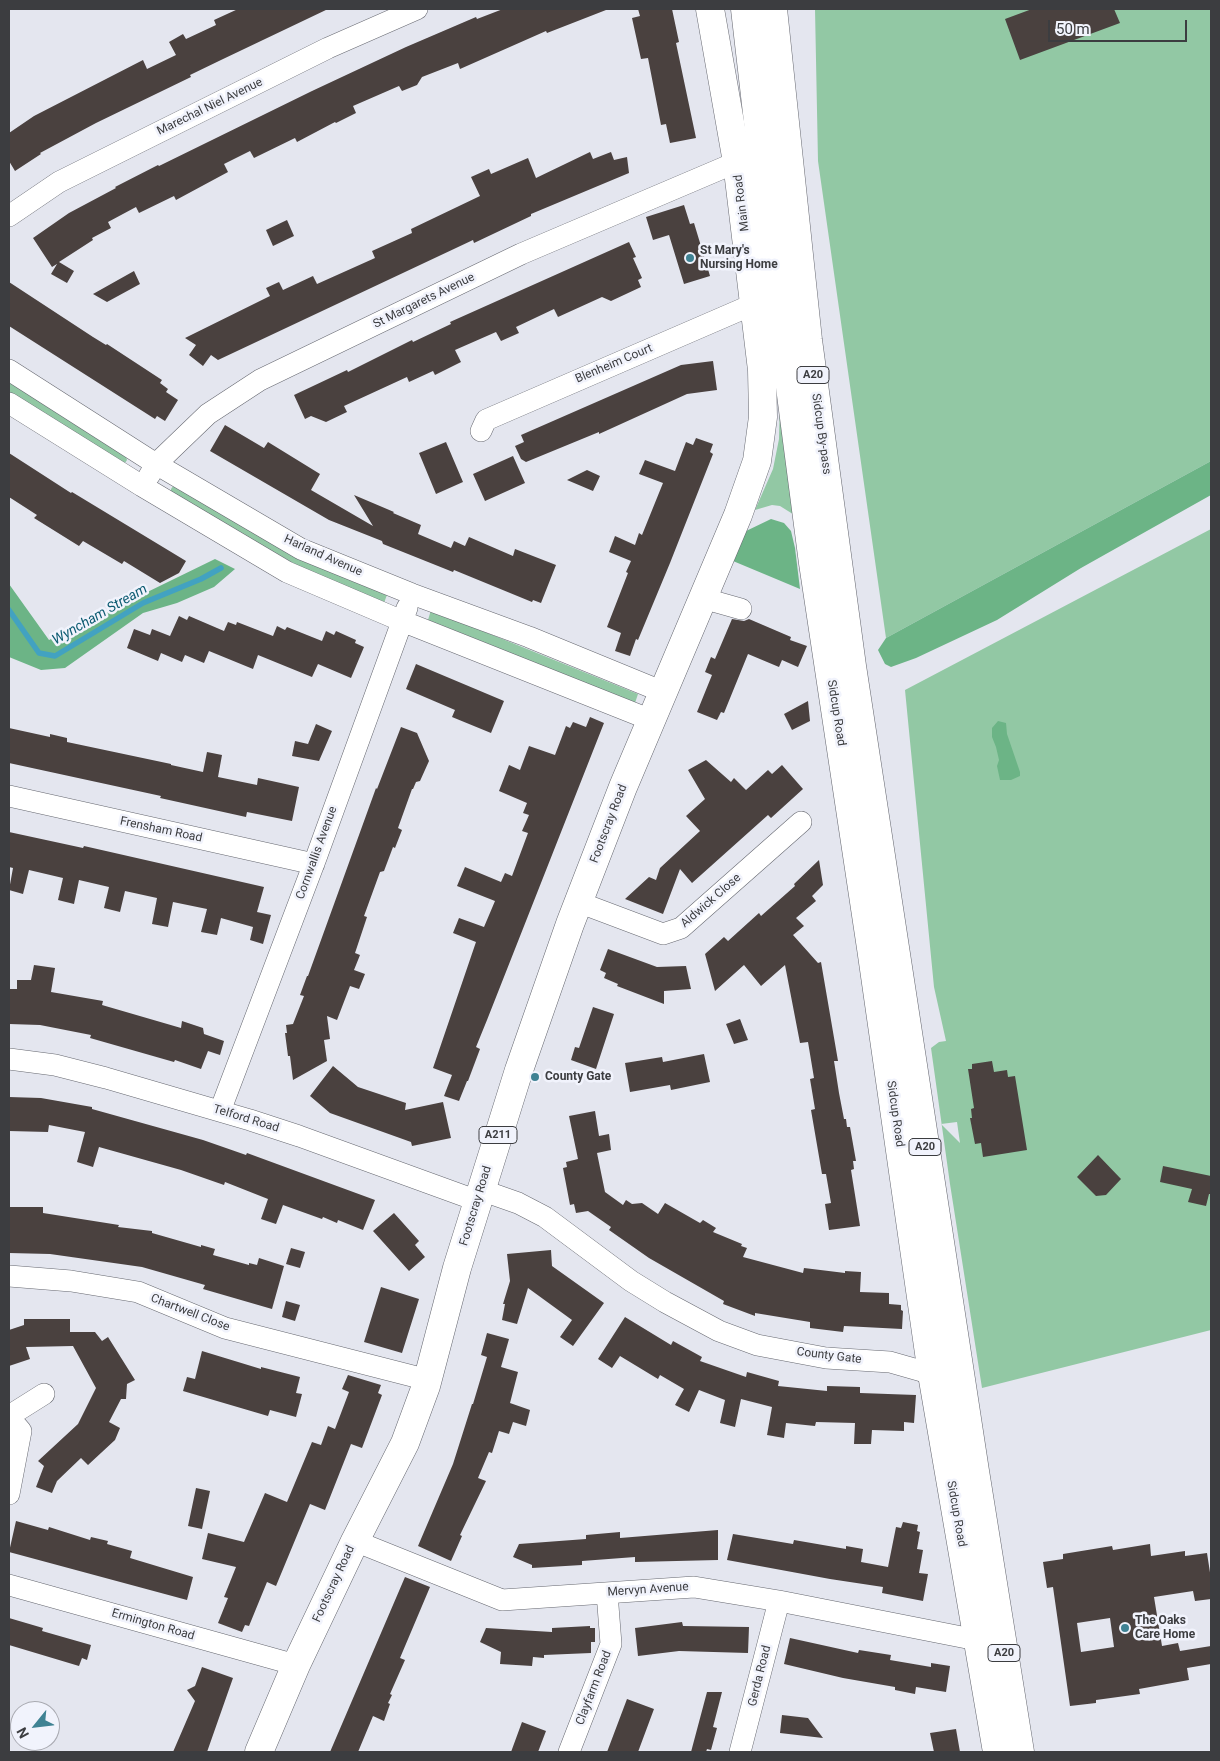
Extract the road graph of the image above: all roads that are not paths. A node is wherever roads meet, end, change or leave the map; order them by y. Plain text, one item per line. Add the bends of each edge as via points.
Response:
1 (417, 9) edge
2 (710, 9) edge
3 (745, 9) edge
4 (773, 9) edge
5 (737, 162) junction
6 (9, 216) edge
7 (754, 304) junction
8 (9, 370) edge
9 (9, 403) edge
10 (481, 431) dead end
11 (156, 464) junction
12 (142, 486) junction
13 (738, 515) joint
14 (813, 563) joint
15 (412, 594) junction
16 (702, 598) junction
17 (741, 609) dead end
18 (402, 621) junction
19 (663, 692) junction
20 (651, 720) junction
21 (864, 740) joint
22 (9, 796) edge
23 (801, 822) dead end
24 (314, 864) junction
25 (578, 902) junction
26 (9, 1059) edge
27 (220, 1111) junction
28 (480, 1196) junction
29 (9, 1276) edge
30 (927, 1336) junction
31 (890, 1362) junction
32 (932, 1374) junction
33 (428, 1380) junction
34 (44, 1394) dead end
35 (9, 1416) edge
36 (9, 1494) edge
37 (355, 1541) junction
38 (9, 1585) edge
39 (607, 1593) junction
40 (779, 1601) junction
41 (977, 1640) junction
42 (296, 1665) junction
43 (259, 1752) edge
44 (569, 1752) edge
45 (740, 1752) edge
46 (997, 1752) edge
47 (1020, 1752) edge

1 - 6 street, Marechal Niel Avenue via 328,48 59,182
2 - 5 main road, Main Road / A211
3 - 14 main road, Sidcup By-pass / A20
4 - 21 main road, Sidcup By-pass / A20 via 808,340
5 - 7 main road, Main Road / A211
5 - 11 street, St Margarets Avenue via 521,254 260,380 208,414
7 - 10 street, Blenheim Court via 486,420
7 - 13 main road, Main Road / A211 via 762,370 762,417 757,461
8 - 11 street, Harland Avenue
9 - 12 street
11 - 12 street, St Margarets Avenue
11 - 15 street, Harland Avenue via 301,549
12 - 18 street via 287,572
13 - 16 main road, Footscray Road / A211
14 - 30 main road, Sidcup Road / A20
15 - 18 street, Cornwallis Avenue
15 - 19 street, Harland Avenue
16 - 17 street
16 - 19 main road, Footscray Road / A211
18 - 20 street
18 - 24 street, Cornwallis Avenue
19 - 20 main road, Footscray Road / A211
20 - 25 main road, Footscray Road / A211
21 - 47 main road, Sidcup Road / A20
22 - 24 street, Frensham Road
23 - 25 street, Aldwick Close via 681,928 662,934
24 - 27 street, Cornwallis Avenue
25 - 28 main road, Footscray Road / A211 via 518,1070
26 - 27 street, Telford Road via 55,1065
27 - 28 street, Telford Road
28 - 31 street, County Gate via 518,1203 545,1217 638,1285 719,1331 757,1345 801,1354
28 - 33 main road, Footscray Road / A211 via 457,1268
29 - 33 street, Chartwell Close via 71,1280 138,1292 225,1328
30 - 31 street, County Gate via 915,1350
30 - 32 main road, Sidcup Road / A20
31 - 32 street, County Gate
32 - 41 main road, Sidcup Road / A20
33 - 37 main road, Footscray Road / A211 via 405,1443
34 - 35 street
35 - 36 street via 21,1431
37 - 39 street, Mervyn Avenue via 502,1600
37 - 42 main road, Footscray Road / A211
38 - 42 street, Ermington Road
39 - 40 street, Mervyn Avenue via 694,1587
39 - 44 street, Clayfarm Road via 611,1644
40 - 41 street, Mervyn Avenue
40 - 45 street, Gerda Road
41 - 46 main road, Sidcup Road / A20
42 - 43 main road, Footscray Road / A211

